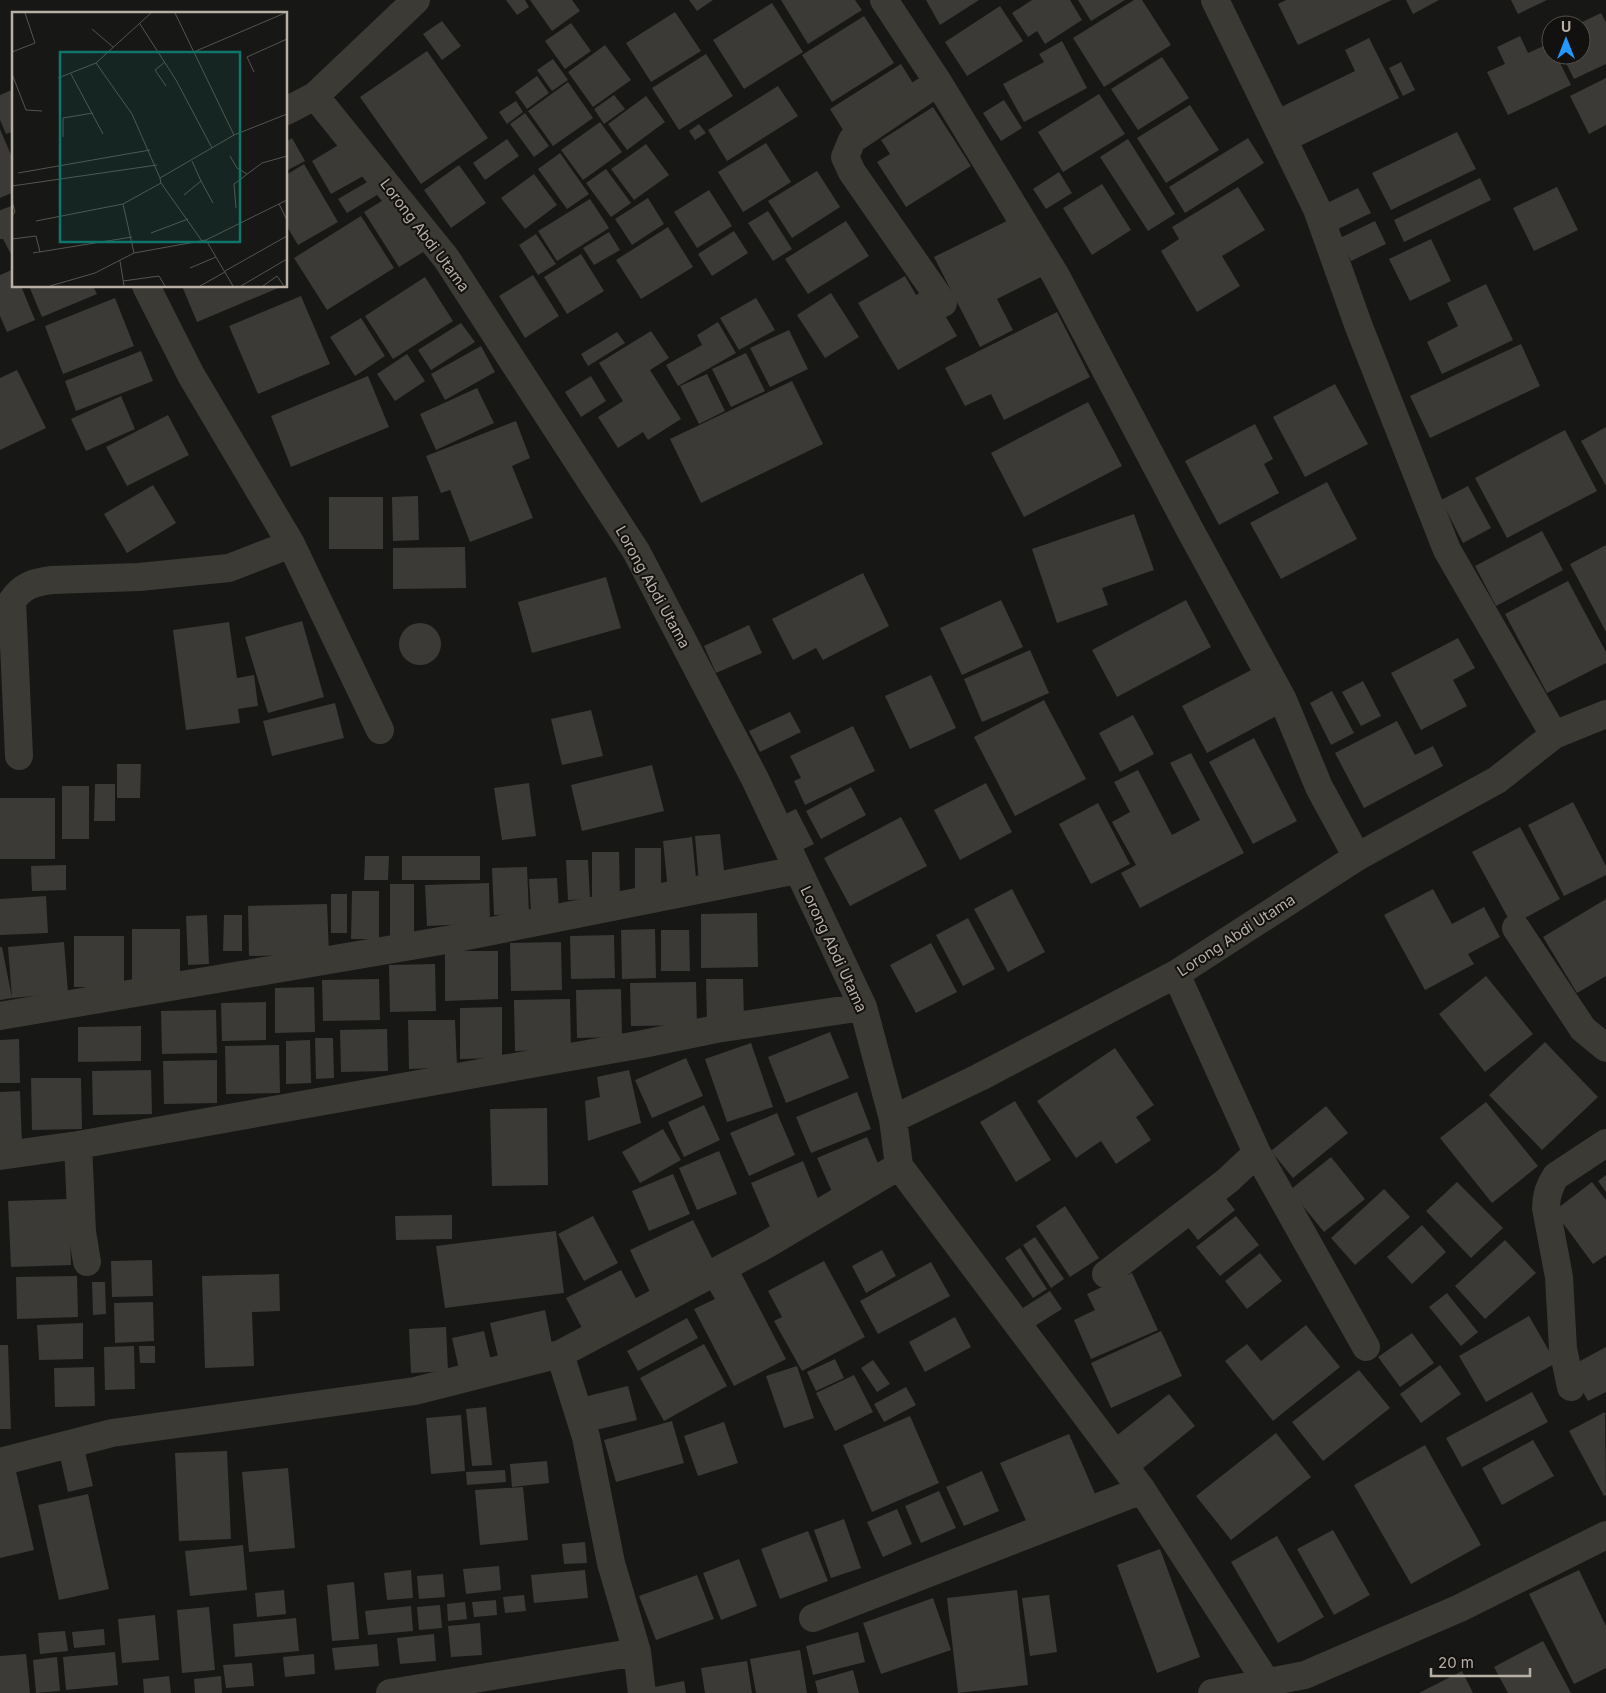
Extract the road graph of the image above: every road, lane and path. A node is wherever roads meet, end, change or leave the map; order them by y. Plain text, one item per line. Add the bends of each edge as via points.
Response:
1 (416, 0) edge
2 (884, 0) edge
3 (1216, 0) edge
4 (938, 82) junction
5 (315, 96) junction
6 (288, 110) edge
7 (12, 221) edge
8 (0, 225) edge
9 (147, 288) edge
10 (943, 303) dead end
11 (291, 544) junction
12 (1606, 714) edge
13 (380, 730) dead end
14 (1554, 735) junction
15 (19, 756) dead end
16 (1357, 857) junction
17 (797, 870) junction
18 (1516, 928) dead end
19 (1176, 974) junction
20 (863, 1006) junction
21 (0, 1016) edge
22 (1606, 1048) edge
23 (893, 1119) junction
24 (1606, 1143) edge
25 (78, 1145) junction
26 (1257, 1153) junction
27 (0, 1156) edge
28 (899, 1166) junction
29 (87, 1262) dead end
30 (1106, 1274) dead end
31 (1366, 1347) dead end
32 (560, 1354) junction
33 (1570, 1387) dead end
34 (0, 1462) edge
35 (1142, 1490) junction
36 (1606, 1535) edge
37 (813, 1618) dead end
38 (637, 1652) junction
39 (1267, 1683) junction
40 (1310, 1684) edge
41 (390, 1693) edge
42 (642, 1693) edge
43 (1212, 1693) edge

1 - 5 street
2 - 4 street
3 - 14 street via 1317,209 1359,327 1447,550
4 - 10 street via 852,140 845,157 852,172
4 - 16 street via 1056,276 1283,700 1319,787
5 - 6 street
5 - 17 street, Lorong Abdi Utama via 446,258 636,552 755,779
7 - 8 street
9 - 11 street via 191,375
11 - 13 street
11 - 15 street via 230,568 139,577 37,581 26,586 12,602
12 - 14 street, Lorong Abdi Utama
14 - 16 street, Lorong Abdi Utama via 1497,780
16 - 19 street, Lorong Abdi Utama
17 - 20 street, Lorong Abdi Utama
17 - 21 street via 452,939
18 - 22 street via 1583,1029
19 - 23 street, Lorong Abdi Utama
19 - 26 street
20 - 23 street, Lorong Abdi Utama
20 - 25 street via 716,1029
23 - 28 street
24 - 33 street via 1556,1176 1546,1200 1559,1277 1563,1348
25 - 27 street
25 - 29 street via 82,1232
26 - 30 street via 1228,1180
26 - 31 street
28 - 32 street via 764,1246
28 - 35 street
32 - 34 street via 415,1392 112,1433
32 - 38 street via 586,1437 611,1563
35 - 37 street
35 - 39 street
36 - 40 street
38 - 41 street
38 - 42 street
39 - 40 street
39 - 43 street

